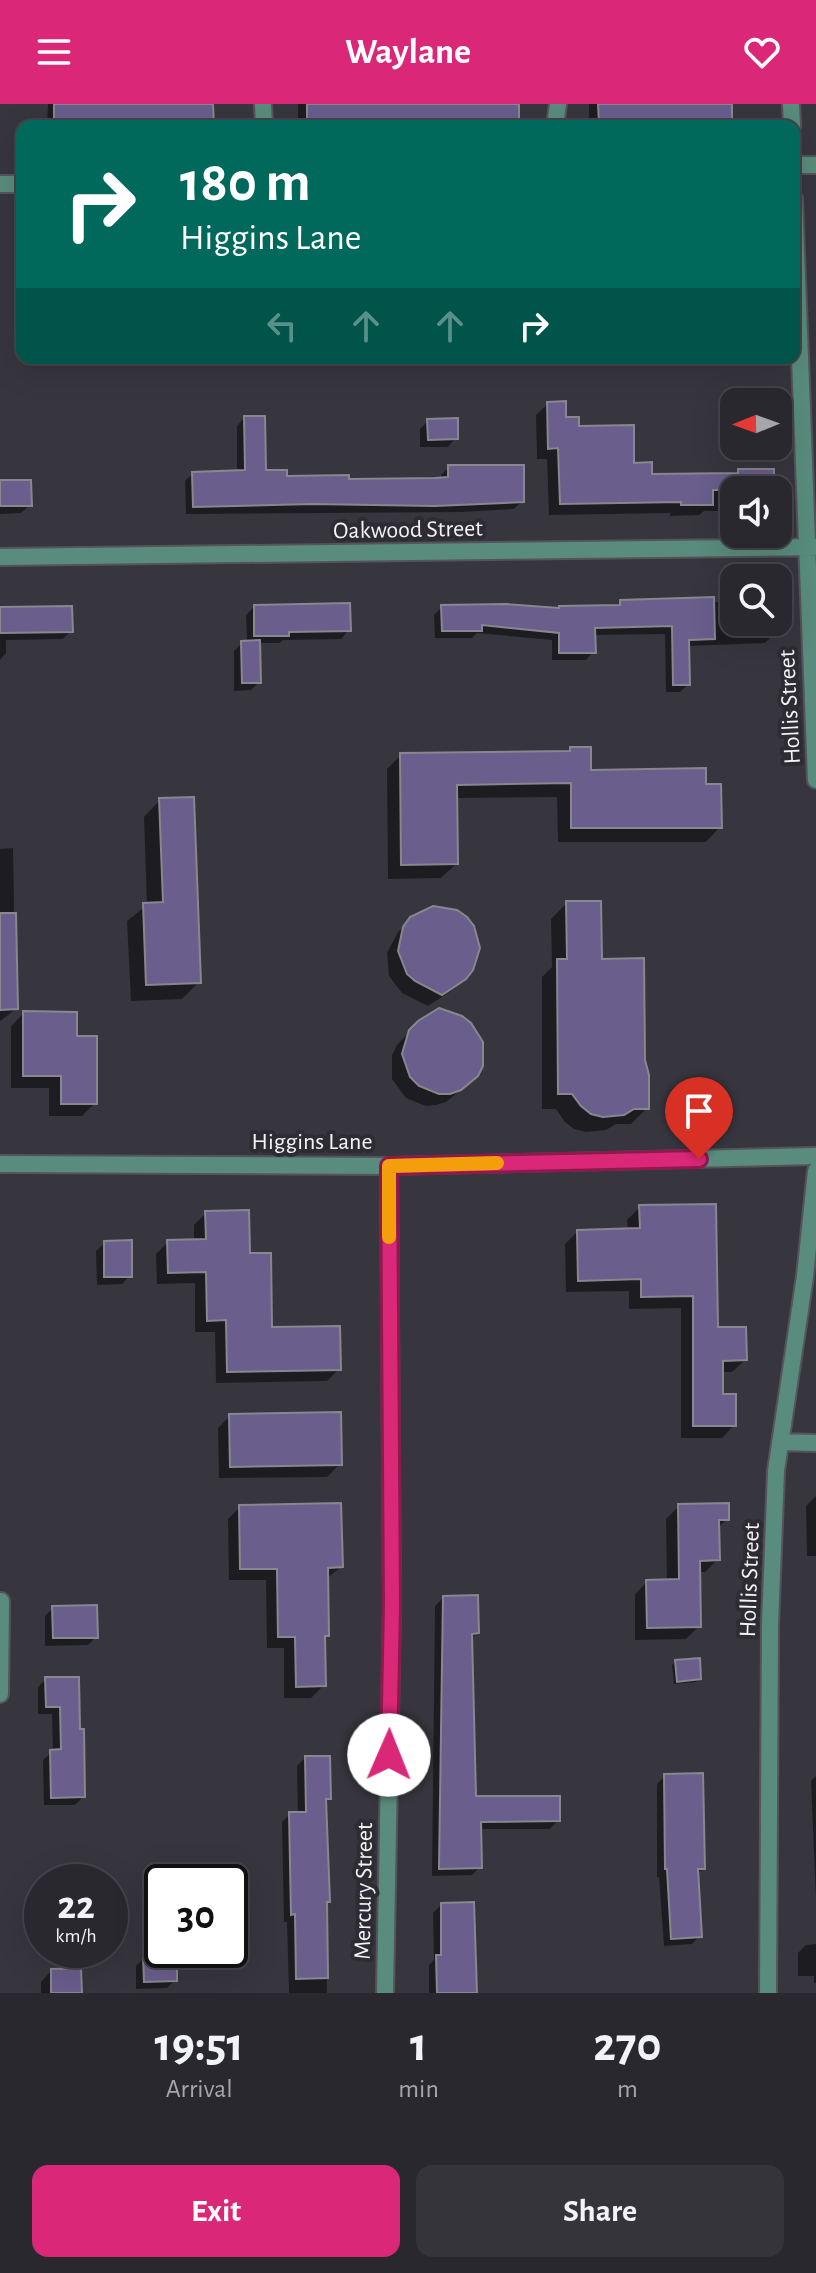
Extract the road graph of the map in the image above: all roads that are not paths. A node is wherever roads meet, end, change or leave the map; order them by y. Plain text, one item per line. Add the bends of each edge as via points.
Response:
1 (800, 322) edge
2 (811, 547) edge
3 (0, 557) edge
4 (816, 780) edge
5 (816, 1156) edge
6 (0, 1164) edge
7 (389, 1166) junction
8 (816, 1171) edge
9 (780, 1442) junction
10 (816, 1443) edge
11 (1, 1601) edge
12 (0, 1694) edge
13 (385, 1993) edge
14 (768, 1993) edge

1 - 2 street, Hollis Street
2 - 3 street, Oakwood Street
2 - 4 street, Hollis Street
5 - 7 street, Higgins Lane
6 - 7 street, Higgins Lane
7 - 13 street, Mercury Street via 392,1606
8 - 9 street, Hollis Street
9 - 10 street
9 - 14 street, Hollis Street via 770,1625
11 - 12 street

